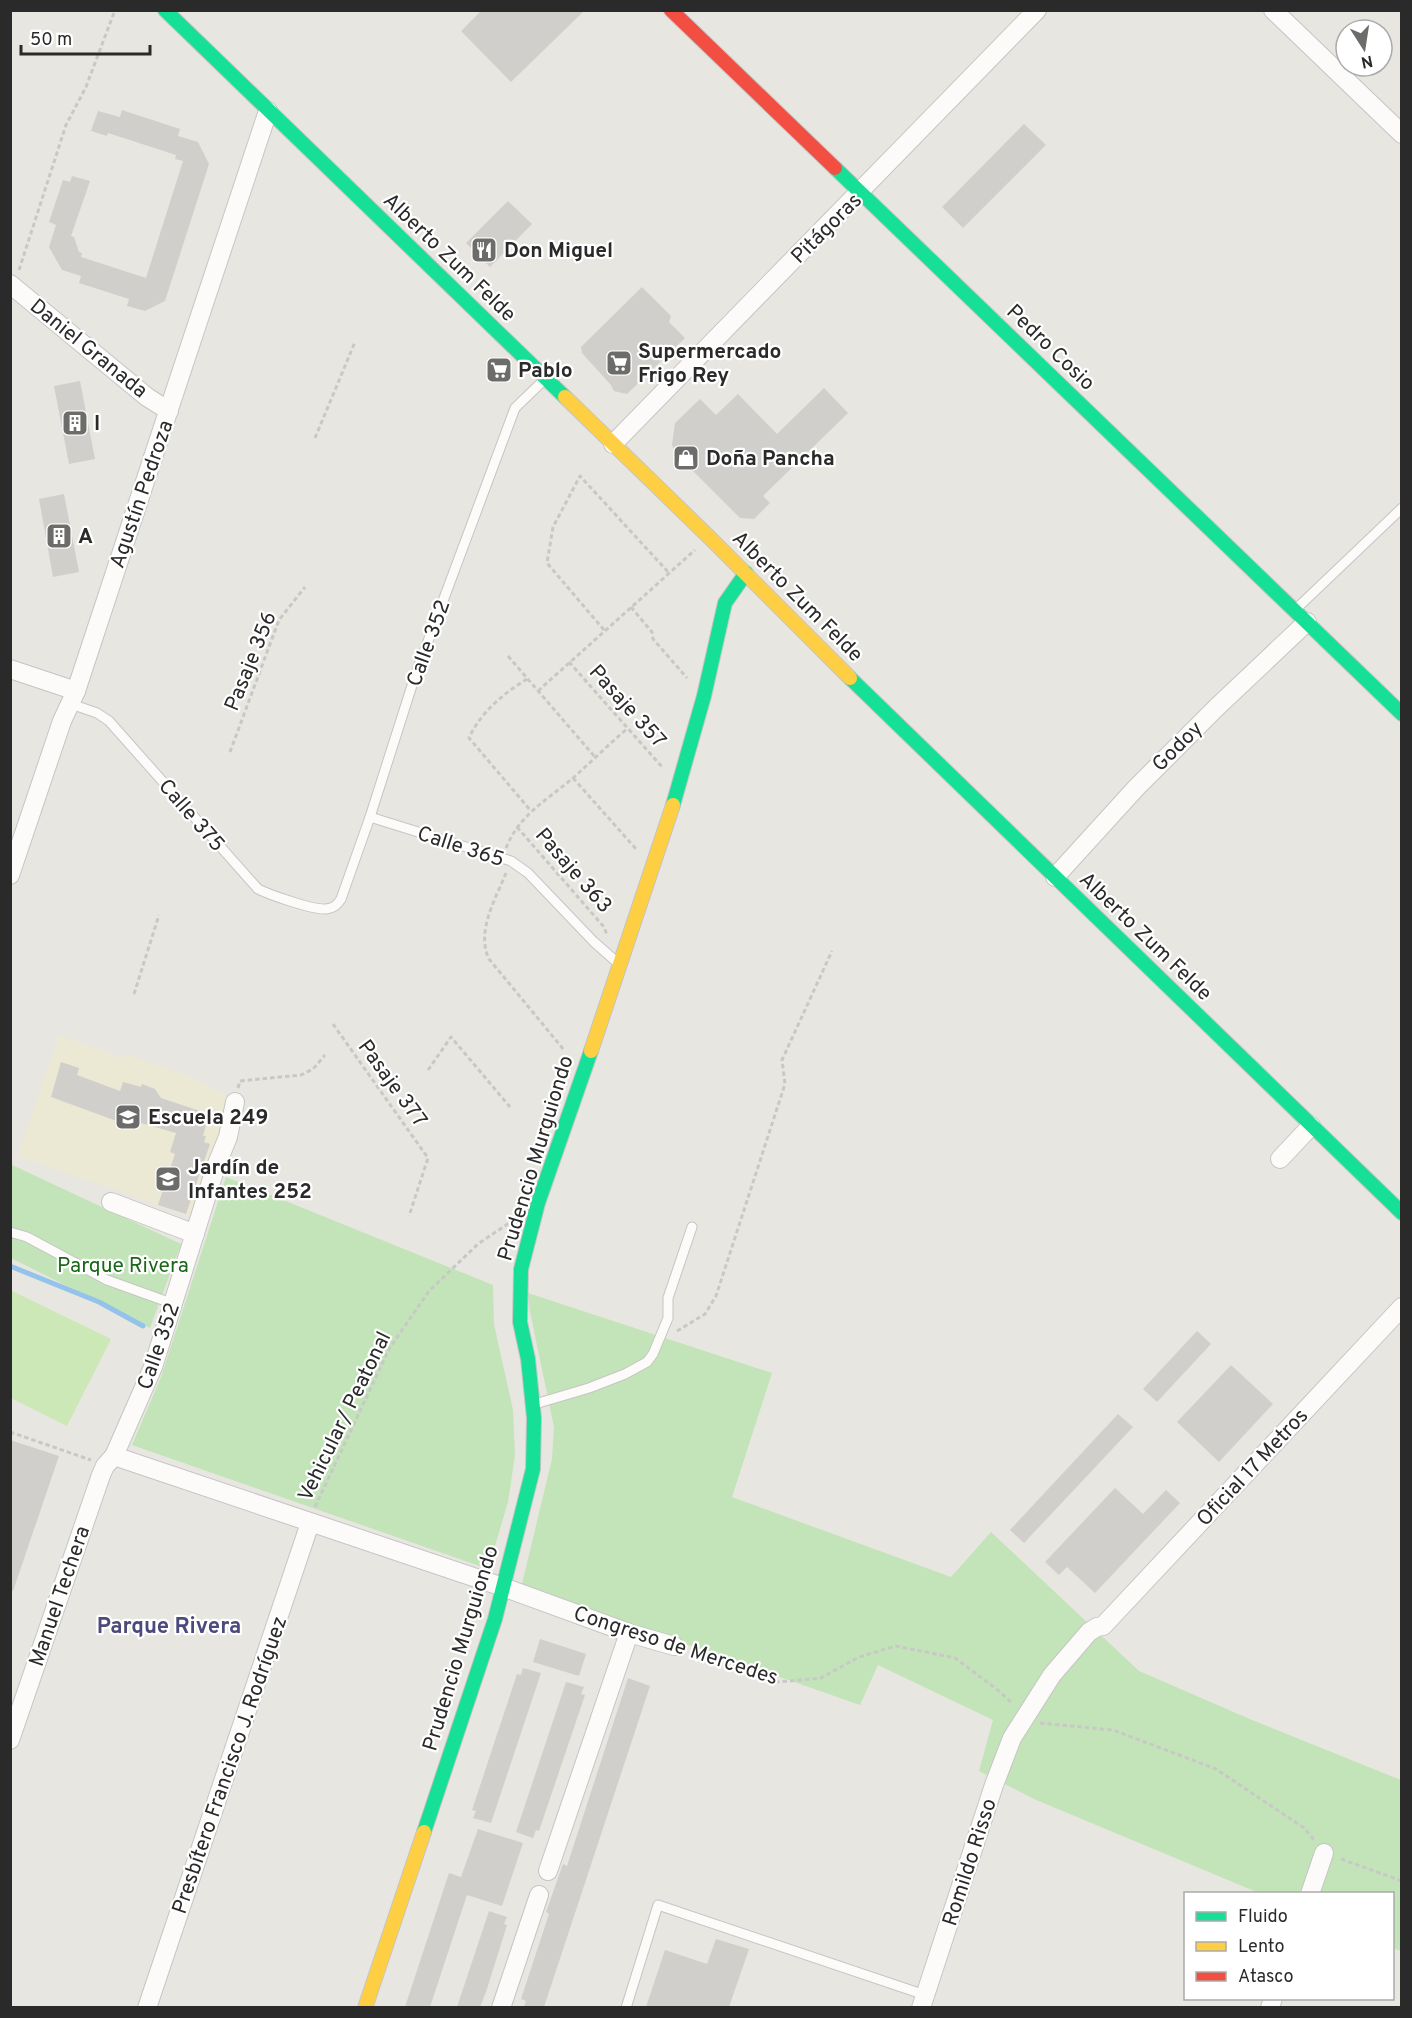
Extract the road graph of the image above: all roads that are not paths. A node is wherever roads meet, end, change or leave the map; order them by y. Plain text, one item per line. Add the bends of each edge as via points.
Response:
1 (165, 10) edge
2 (671, 10) edge
3 (1037, 10) edge
4 (1273, 10) edge
5 (268, 111) junction
6 (1401, 134) edge
7 (860, 193) junction
8 (12, 285) edge
9 (545, 379) junction
10 (169, 411) junction
11 (613, 444) junction
12 (1401, 508) edge
13 (746, 573) junction
14 (1300, 617) junction
15 (10, 669) edge
16 (73, 698) junction
17 (1401, 714) edge
18 (370, 817) junction
19 (10, 875) edge
20 (1055, 877) junction
21 (323, 910) joint
22 (620, 965) junction
23 (235, 1101) road end
24 (1311, 1126) junction
25 (1280, 1159) dead end
26 (111, 1202) dead end
27 (1401, 1213) edge
28 (692, 1227) dead end
29 (10, 1232) edge
30 (195, 1234) junction
31 (174, 1304) junction
32 (1401, 1307) edge
33 (533, 1405) junction
34 (114, 1456) junction
35 (310, 1523) junction
36 (503, 1587) junction
37 (629, 1633) junction
38 (674, 1646) road end
39 (1024, 1721) joint
40 (12, 1731) edge
41 (1324, 1853) road end
42 (548, 1871) dead end
43 (1310, 1892) edge
44 (539, 1895) dead end
45 (923, 2001) edge
46 (147, 2007) edge
47 (365, 2007) edge
48 (501, 2007) edge
49 (626, 2007) edge

1 - 5 street, Alberto Zum Felde
2 - 7 street, Pedro Cosio
3 - 7 street, Pitágoras
4 - 6 street
5 - 9 street, Alberto Zum Felde
5 - 10 street, Agustín Pedroza
7 - 11 street, Pitágoras
7 - 14 street, Pedro Cosio
8 - 10 street, Daniel Granada
9 - 11 street, Alberto Zum Felde
9 - 18 lane, Calle 352 via 515,408 415,676
10 - 16 street, Agustín Pedroza
11 - 13 street, Alberto Zum Felde
12 - 14 lane
13 - 20 street, Alberto Zum Felde
13 - 22 street, Prudencio Murguiondo via 725,603 680,784
14 - 17 street, Pedro Cosio
14 - 20 street, Godoy
15 - 16 street
16 - 19 street, Agustín Pedroza
16 - 21 lane, Calle 375 via 109,721 258,889
18 - 21 lane, Calle 352 via 341,899
18 - 22 lane, Calle 365 via 506,859 528,873
20 - 24 street, Alberto Zum Felde
22 - 33 street, Prudencio Murguiondo via 538,1203 521,1269 520,1322
23 - 30 street, Calle 352 via 228,1137
24 - 25 street
24 - 27 street, Alberto Zum Felde
26 - 30 street
28 - 33 lane via 668,1298 668,1318 647,1362 589,1388
29 - 31 lane via 27,1237 107,1280
30 - 31 street, Calle 352
31 - 34 street, Calle 352 via 153,1367
32 - 39 street, Oficial 17 Metros via 1103,1626 1089,1632 1052,1675
33 - 36 street, Prudencio Murguiondo via 533,1469
34 - 35 street, Congreso de Mercedes
34 - 40 street, Manuel Techera via 101,1474
35 - 36 street, Congreso de Mercedes
35 - 46 street, Presbítero Francisco J. Rodríguez
36 - 37 street, Congreso de Mercedes
36 - 47 street, Prudencio Murguiondo
37 - 38 street, Congreso de Mercedes
37 - 42 street
39 - 45 street, Romildo Risso via 1012,1738 994,1785
41 - 43 street
44 - 48 street
45 - 49 lane via 658,1905

